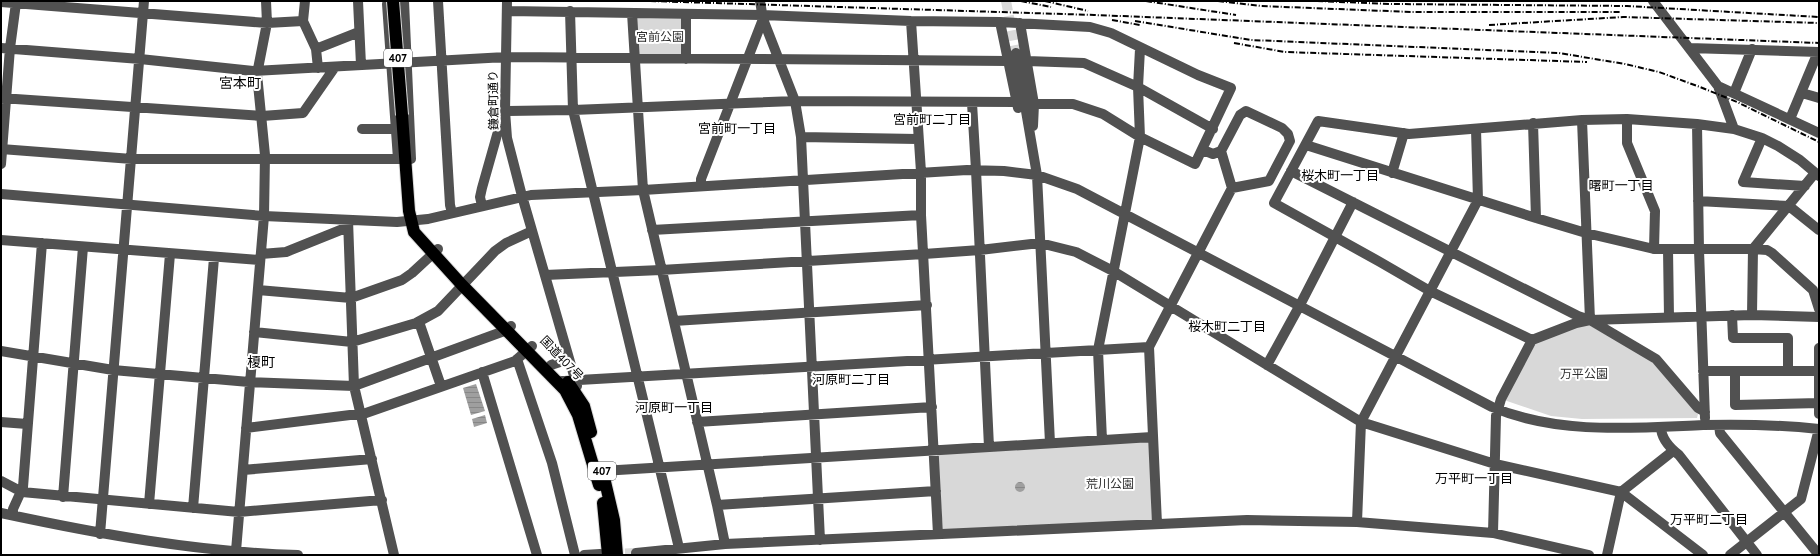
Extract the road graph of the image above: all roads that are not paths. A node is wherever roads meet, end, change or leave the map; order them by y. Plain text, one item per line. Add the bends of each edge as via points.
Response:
1 (144, 1) edge
2 (266, 1) edge
3 (305, 1) edge
4 (358, 1) edge
5 (387, 1) edge
6 (393, 1) edge
7 (400, 1) edge
8 (404, 1) edge
9 (407, 1) edge
10 (438, 1) edge
11 (760, 1) edge
12 (1653, 1) edge
13 (1, 2) edge
14 (17, 2) edge
15 (507, 6) edge
16 (570, 11) junction
17 (632, 13) junction
18 (143, 14) junction
19 (686, 14) junction
20 (762, 17) junction
21 (303, 21) junction
22 (910, 21) junction
23 (1000, 22) junction
24 (267, 23) junction
25 (1020, 23) junction
26 (359, 32) junction
27 (6, 48) edge
28 (1689, 48) junction
29 (316, 49) junction
30 (1140, 49) junction
31 (1752, 49) junction
32 (1016, 52) tunnel mouth
33 (1818, 52) edge
34 (506, 57) junction
35 (571, 57) junction
36 (635, 58) junction
37 (686, 58) junction
38 (140, 59) junction
39 (747, 59) junction
40 (780, 59) junction
41 (441, 60) junction
42 (913, 60) junction
43 (1008, 60) junction
44 (407, 62) junction
45 (1027, 62) junction
46 (391, 63) junction
47 (361, 65) junction
48 (335, 66) junction
49 (318, 68) junction
50 (257, 71) junction
51 (1718, 86) junction
52 (1138, 87) junction
53 (1734, 93) junction
54 (1802, 93) junction
55 (4, 98) edge
56 (1819, 98) edge
57 (795, 100) junction
58 (915, 102) junction
59 (1016, 102) junction
60 (731, 103) junction
61 (972, 103) junction
62 (1034, 104) junction
63 (638, 107) junction
64 (136, 108) junction
65 (573, 110) junction
66 (505, 111) junction
67 (262, 116) junction
68 (1628, 119) junction
69 (1790, 119) junction
70 (1582, 120) junction
71 (1533, 123) junction
72 (1697, 124) junction
73 (506, 127) junction
74 (362, 129) dead end
75 (396, 129) junction
76 (1213, 129) junction
77 (1476, 129) junction
78 (1734, 129) junction
79 (1404, 133) junction
80 (1819, 133) edge
81 (801, 137) junction
82 (1140, 137) junction
83 (1762, 138) junction
84 (917, 139) junction
85 (1031, 144) junction
86 (1306, 145) junction
87 (2, 149) edge
88 (1203, 150) junction
89 (1221, 151) junction
90 (132, 159) junction
91 (265, 159) junction
92 (402, 159) junction
93 (1, 164) edge
94 (976, 170) junction
95 (1291, 171) junction
96 (921, 172) junction
97 (1392, 173) junction
98 (1817, 174) edge
99 (1037, 175) junction
100 (803, 179) junction
101 (1269, 181) junction
102 (701, 186) junction
103 (1805, 186) junction
104 (1232, 188) junction
105 (1282, 188) junction
106 (643, 190) junction
107 (594, 192) junction
108 (1, 194) edge
109 (522, 196) junction
110 (1478, 200) junction
111 (1698, 201) junction
112 (1353, 202) junction
113 (128, 205) junction
114 (482, 206) junction
115 (1788, 206) junction
116 (1125, 212) junction
117 (452, 213) junction
118 (921, 215) junction
119 (264, 216) junction
120 (1536, 218) junction
121 (411, 221) junction
122 (805, 221) junction
123 (348, 224) junction
124 (652, 230) junction
125 (1819, 230) edge
126 (532, 231) junction
127 (1586, 233) junction
128 (1335, 238) junction
129 (1, 240) edge
130 (42, 243) junction
131 (1040, 243) junction
132 (83, 247) junction
133 (1668, 249) junction
134 (1753, 249) junction
135 (123, 250) junction
136 (980, 250) junction
137 (1654, 250) junction
138 (1699, 250) junction
139 (435, 251) junction
140 (1451, 251) junction
141 (1199, 252) junction
142 (170, 254) junction
143 (924, 254) junction
144 (261, 257) junction
145 (214, 258) junction
146 (807, 261) junction
147 (661, 270) junction
148 (1113, 271) junction
149 (613, 272) junction
150 (545, 275) junction
151 (464, 283) junction
152 (258, 290) junction
153 (1430, 292) junction
154 (350, 298) junction
155 (927, 305) junction
156 (1170, 305) junction
157 (1300, 305) junction
158 (1819, 309) edge
159 (809, 312) junction
160 (1732, 315) junction
161 (1752, 315) junction
162 (1701, 316) junction
163 (1669, 317) junction
164 (1819, 317) edge
165 (1590, 320) junction
166 (674, 321) junction
167 (419, 322) junction
168 (509, 328) junction
169 (254, 332) junction
170 (1532, 340) junction
171 (352, 342) junction
172 (1149, 347) junction
173 (529, 348) junction
174 (1819, 348) edge
175 (1098, 350) junction
176 (1, 352) edge
177 (1046, 352) junction
178 (566, 355) junction
179 (1396, 355) junction
180 (985, 356) junction
181 (33, 357) junction
182 (432, 358) junction
183 (517, 359) junction
184 (929, 360) junction
185 (73, 363) junction
186 (551, 365) junction
187 (1267, 365) junction
188 (812, 367) junction
189 (113, 370) junction
190 (1703, 371) junction
191 (1735, 371) junction
192 (1788, 371) junction
193 (1818, 371) edge
194 (482, 372) junction
195 (160, 374) junction
196 (686, 374) junction
197 (203, 377) junction
198 (639, 377) junction
199 (249, 382) junction
200 (354, 386) junction
201 (441, 386) junction
202 (572, 386) junction
203 (1819, 403) edge
204 (932, 408) junction
205 (1497, 409) junction
206 (1705, 412) junction
207 (361, 413) junction
208 (815, 414) junction
209 (1819, 414) edge
210 (1, 422) edge
211 (697, 422) junction
212 (1361, 422) junction
213 (27, 424) junction
214 (1705, 425) junction
215 (1719, 425) junction
216 (1661, 427) junction
217 (246, 428) junction
218 (1819, 429) edge
219 (1152, 437) junction
220 (1102, 440) junction
221 (1050, 443) junction
222 (989, 446) junction
223 (934, 450) junction
224 (1673, 450) junction
225 (816, 457) junction
226 (372, 459) junction
227 (707, 464) junction
228 (1495, 464) junction
229 (660, 466) junction
230 (242, 470) junction
231 (602, 471) junction
232 (1, 481) edge
233 (599, 485) junction
234 (936, 491) junction
235 (22, 492) junction
236 (1621, 492) junction
237 (63, 497) junction
238 (818, 498) junction
239 (103, 500) junction
240 (382, 500) junction
241 (149, 504) junction
242 (718, 505) junction
243 (193, 508) junction
244 (238, 512) junction
245 (1784, 512) junction
246 (1, 513) edge
247 (13, 515) junction
248 (1357, 522) junction
249 (1157, 524) junction
250 (1493, 533) junction
251 (100, 534) junction
252 (938, 534) junction
253 (820, 540) junction
254 (1746, 542) junction
255 (725, 544) junction
256 (680, 548) junction
257 (236, 552) junction
258 (636, 553) dead end
259 (298, 555) edge
260 (394, 555) edge
261 (537, 555) edge
262 (575, 555) edge
263 (584, 555) edge
264 (604, 555) edge
265 (617, 555) edge
266 (1589, 555) edge
267 (1607, 555) edge
268 (1703, 555) edge
269 (1730, 555) edge
270 (1757, 555) edge
271 (1819, 555) edge

1 - 18 street
2 - 24 street
3 - 21 street
4 - 26 street
5 - 46 street
6 - 92 highway, 407, bridge via 402,115
7 - 8 street
8 - 9 street
8 - 44 street
10 - 41 street
11 - 20 street
12 - 28 street
13 - 14 street
14 - 18 street
14 - 27 street
15 - 16 street
15 - 34 street, 鎌倉町通り
16 - 17 street
16 - 35 street
17 - 19 street
17 - 36 street
18 - 24 street
18 - 38 street
19 - 20 street
19 - 37 street
20 - 22 street
20 - 39 street
20 - 40 street
21 - 24 street
21 - 29 street
22 - 23 street
22 - 42 street
23 - 25 street
23 - 43 street
24 - 50 street
25 - 30 street via 1090,28 1111,33
25 - 45 street
26 - 29 street
26 - 47 street
27 - 38 street
27 - 55 street
28 - 31 street
28 - 51 street
29 - 49 street
30 - 52 street
30 - 76 street via 1148,50 1231,88
31 - 33 street
31 - 53 street
32 - 85 street
33 - 54 street
34 - 35 street
34 - 41 street
34 - 66 street, 鎌倉町通り
35 - 36 street
35 - 65 street
36 - 37 street
36 - 63 street
37 - 39 street
38 - 50 street
38 - 64 street
39 - 40 street
39 - 60 street
40 - 42 street
40 - 57 street
41 - 44 street
41 - 117 street
42 - 43 street
42 - 58 street
43 - 59 street
44 - 46 street
44 - 92 street via 412,157
45 - 52 street via 1084,63
45 - 62 street
46 - 47 street
46 - 75 street
47 - 48 street
48 - 49 street
48 - 67 street via 303,113
49 - 50 street
50 - 67 street
51 - 53 street
51 - 78 street
52 - 76 street
52 - 82 street
53 - 69 street
54 - 56 street
54 - 69 street
55 - 64 street
55 - 87 street
57 - 58 street
57 - 60 street
57 - 81 street
58 - 61 street
58 - 84 street
59 - 61 street
59 - 85 street
60 - 63 street
60 - 102 street via 701,180
61 - 94 street
62 - 82 street via 1073,104 1103,114
62 - 85 street
63 - 65 street
63 - 106 street
64 - 67 street
64 - 90 street
65 - 66 street
65 - 107 street
66 - 73 street, 鎌倉町通り
67 - 91 street
68 - 70 street
68 - 72 street
68 - 137 street via 1627,143 1655,211
69 - 80 street
70 - 71 street
70 - 127 street
71 - 77 street
71 - 120 street
72 - 78 street
72 - 111 street
73 - 109 street, 鎌倉町通り
73 - 114 street via 500,127 497,135 482,188
74 - 75 street
75 - 92 street
76 - 88 street
77 - 79 street
77 - 110 street
78 - 83 street
79 - 86 street via 1318,121
79 - 97 street
81 - 84 street
81 - 100 street
82 - 88 street via 1195,164
82 - 116 street
83 - 98 street via 1795,156
83 - 103 street via 1743,182
84 - 96 street
85 - 99 street
86 - 95 street
86 - 97 street
87 - 90 street
87 - 93 street
88 - 89 street via 1213,154
89 - 101 street via 1242,112 1250,112 1286,131 1290,141
89 - 104 street
90 - 91 street
90 - 113 street
91 - 92 street
91 - 119 street
92 - 121 highway, 407
94 - 96 street
94 - 99 street
94 - 136 street
95 - 105 street
95 - 112 street
96 - 100 street
96 - 118 street
97 - 110 street
98 - 103 street
99 - 116 street via 1077,189
99 - 131 street
100 - 102 street
100 - 122 street
101 - 104 street
101 - 105 street
102 - 106 street
103 - 115 street
104 - 141 street
105 - 128 street via 1274,203
106 - 107 street
106 - 124 street
107 - 109 street
107 - 149 street
108 - 113 street
109 - 114 street
109 - 126 street, 鎌倉町通り
110 - 120 street
110 - 140 street
111 - 115 street
111 - 138 street
112 - 128 street
112 - 140 street
113 - 119 street
113 - 135 street
114 - 117 street
115 - 125 street
115 - 134 street
116 - 141 street
116 - 148 street
117 - 121 street
118 - 122 street
118 - 143 street
119 - 123 street
119 - 144 street
120 - 127 street
121 - 123 street
121 - 139 highway, 国道407号 / 407
122 - 124 street
122 - 146 street
123 - 144 street via 286,252
123 - 154 street
124 - 147 street
126 - 150 street, 鎌倉町通り
126 - 151 street via 495,251
127 - 137 street
127 - 165 street
128 - 153 street
128 - 157 street
129 - 130 street
130 - 132 street
130 - 181 street
131 - 136 street
131 - 148 street via 1076,252
131 - 177 street
132 - 135 street
132 - 185 street
133 - 137 street
133 - 138 street
133 - 163 street
134 - 138 street
134 - 158 street via 1772,253 1813,290
134 - 161 street
135 - 142 street
135 - 189 street
136 - 143 street
136 - 180 street
138 - 162 street
139 - 151 highway, 国道407号 / 407
139 - 154 street via 402,280
140 - 153 street
140 - 165 street
141 - 156 street
141 - 157 street
142 - 145 street
142 - 195 street
143 - 146 street
143 - 155 street
144 - 145 street
144 - 152 street
145 - 197 street
146 - 147 street
146 - 159 street
147 - 149 street
147 - 166 street
148 - 156 street
148 - 175 street
149 - 150 street
149 - 198 street
150 - 178 street, 鎌倉町通り
151 - 167 street via 436,312
151 - 168 highway, 国道407号 / 407
152 - 154 street
152 - 169 street
153 - 170 street
153 - 179 street
154 - 171 street
155 - 159 street
155 - 184 street
156 - 172 street
156 - 187 street
157 - 179 street
157 - 187 street
159 - 166 street
159 - 188 street
160 - 161 street
160 - 162 street
160 - 192 street via 1732,338 1788,338
161 - 164 street
162 - 163 street
162 - 190 street
163 - 165 street
165 - 170 street
165 - 206 street via 1656,359 1698,408
166 - 196 street
167 - 171 street
167 - 182 street
168 - 173 highway, 国道407号 / 407
168 - 182 street
169 - 171 street
169 - 199 street
170 - 205 street via 1500,398
171 - 200 street
172 - 175 street
172 - 219 street
173 - 183 street
173 - 186 highway, 国道407号 / 407
173 - 202 highway, 国道407号 / 407
174 - 193 street
175 - 177 street
175 - 220 street
176 - 181 street
177 - 180 street
177 - 221 street
178 - 186 street
178 - 202 street, 鎌倉町通り via 569,356
179 - 205 street
179 - 212 street
180 - 184 street
180 - 222 street
181 - 185 street
181 - 213 street
182 - 200 street
182 - 201 street
183 - 194 street
183 - 262 street via 552,463
184 - 188 street
184 - 204 street
185 - 189 street
185 - 237 street
186 - 202 highway, 国道407号 / 407
187 - 212 street
188 - 196 street
188 - 208 street
189 - 195 street
189 - 239 street
190 - 191 street
190 - 206 street
191 - 192 street
191 - 203 street via 1735,405
192 - 193 street
193 - 203 street
194 - 201 street
194 - 261 street
195 - 197 street
195 - 241 street
196 - 198 street
196 - 211 street
197 - 199 street
197 - 243 street
198 - 202 street
198 - 229 street
199 - 200 street
199 - 217 street
200 - 207 street
201 - 207 street
202 - 231 highway, 国道407号 / 407 via 587,415
202 - 233 highway via 595,462
202 - 233 highway, 407 via 567,394 576,411
203 - 209 street
204 - 208 street
204 - 223 street
205 - 216 street via 1529,419 1578,427
205 - 228 street
206 - 214 street
207 - 217 street
207 - 226 street
208 - 211 street
208 - 225 street
210 - 213 street
211 - 227 street
212 - 228 street
212 - 248 street
213 - 235 street
214 - 215 street
214 - 216 street
215 - 218 street via 1778,425
215 - 245 street via 1720,433
216 - 224 street via 1661,435
217 - 230 street
218 - 245 street via 1801,499
219 - 220 street
219 - 249 street
220 - 221 street
221 - 222 street
222 - 223 street
223 - 225 street
223 - 234 street
224 - 236 street
224 - 254 street
225 - 227 street
225 - 238 street
226 - 230 street
226 - 240 street
227 - 229 street
227 - 242 street
228 - 236 street
228 - 250 street
229 - 231 street
229 - 256 street
230 - 244 street
231 - 265 highway, 国道407号 / 407 via 614,520
232 - 235 street
233 - 264 highway, 407 via 604,512
234 - 238 street
234 - 252 street
235 - 237 street
235 - 247 street via 13,509
236 - 267 street
236 - 268 street
237 - 239 street
238 - 242 street
238 - 253 street
239 - 241 street
239 - 251 street
240 - 244 street
240 - 260 street
241 - 243 street
242 - 255 street
243 - 244 street
244 - 257 street
245 - 254 street
245 - 271 street
246 - 247 street
247 - 251 street
248 - 249 street via 1247,520
248 - 250 street
249 - 252 street
250 - 266 street
251 - 257 street
252 - 253 street
253 - 255 street
254 - 269 street
254 - 270 street
255 - 256 street
256 - 258 street
257 - 259 street
263 - 264 street

